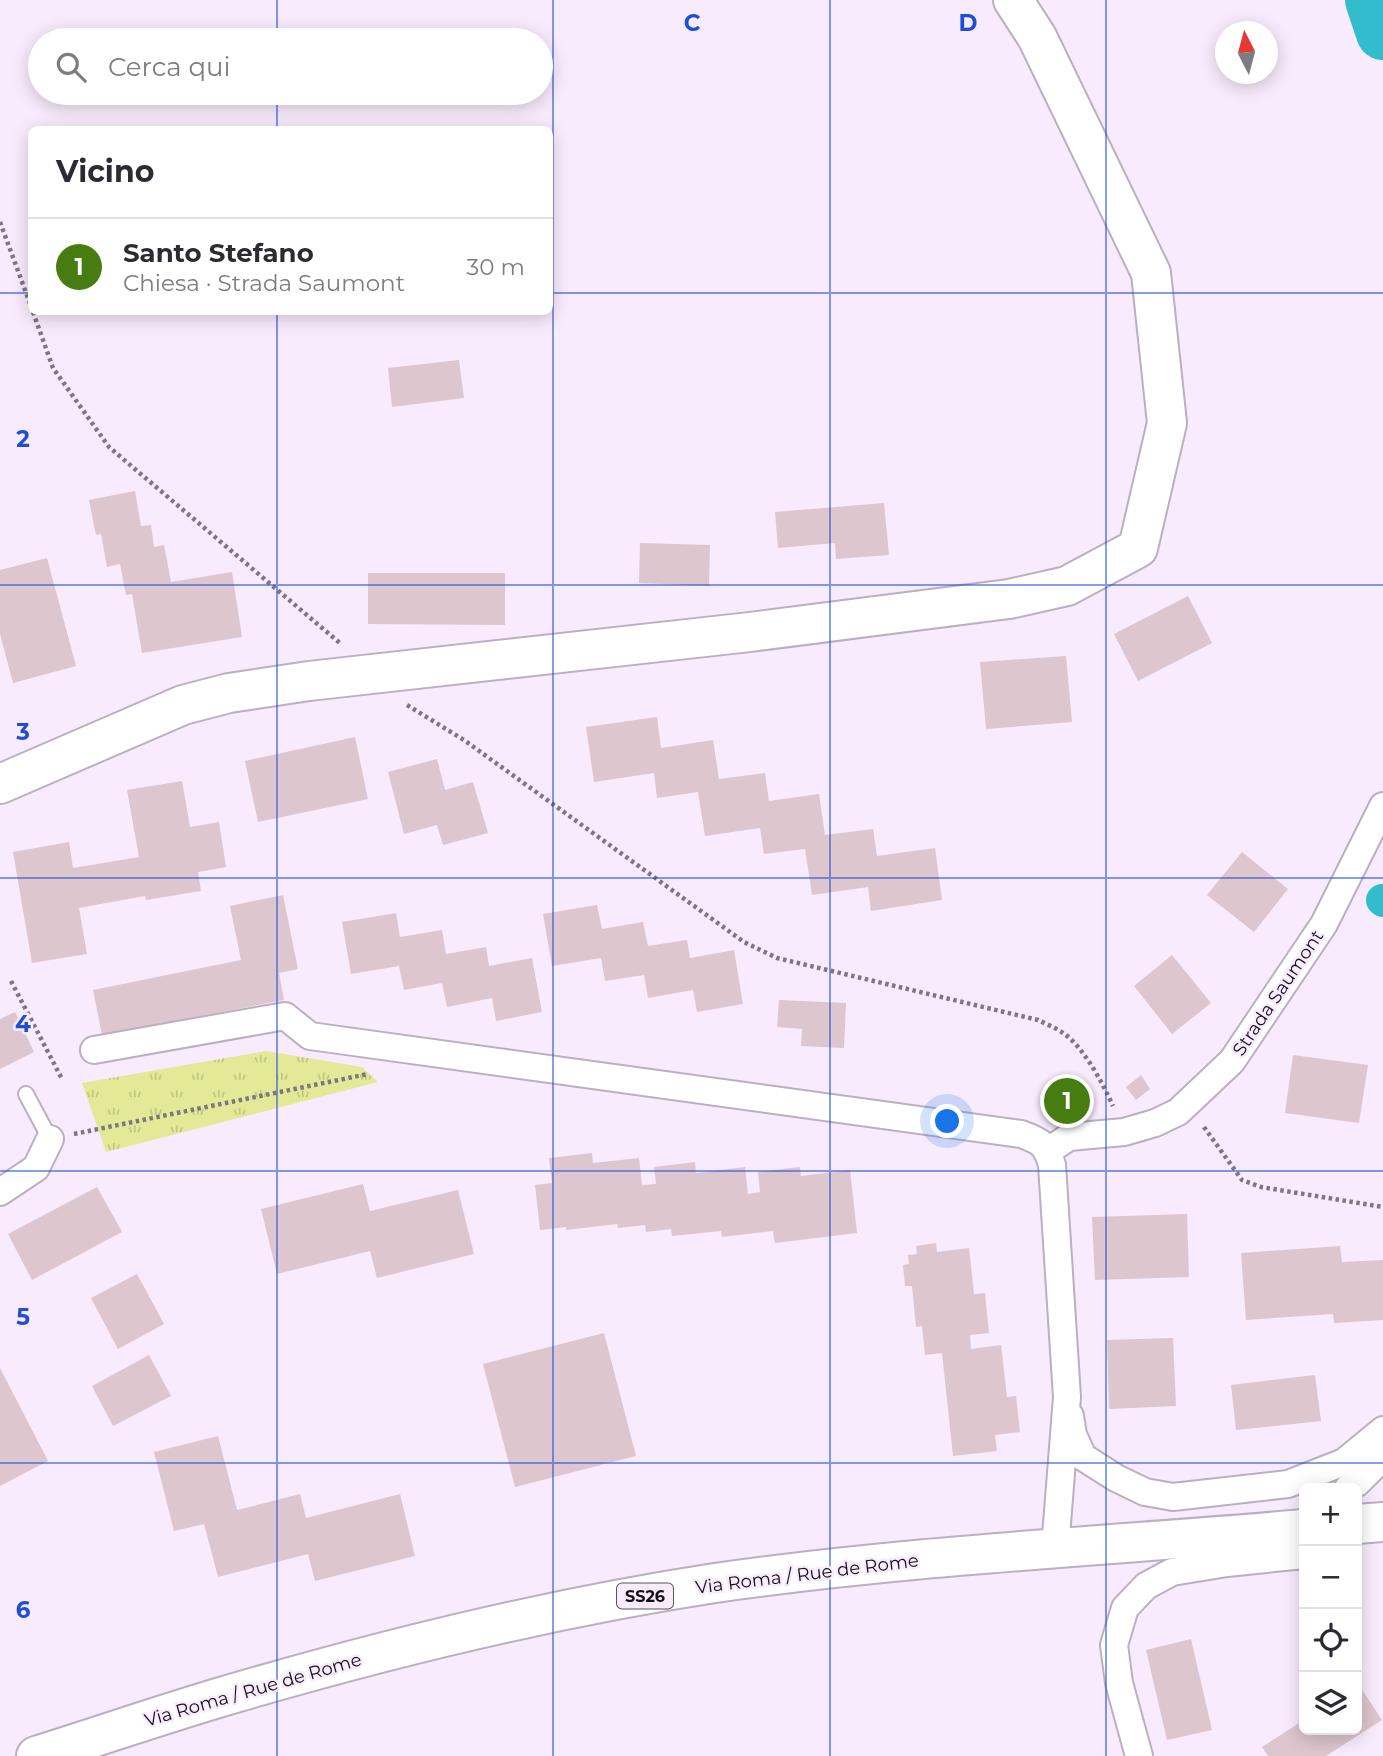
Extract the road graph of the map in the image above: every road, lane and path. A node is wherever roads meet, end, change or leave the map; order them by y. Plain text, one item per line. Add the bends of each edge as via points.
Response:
1 (1013, 0) edge
2 (0, 222) edge
3 (28, 299) edge
4 (34, 315) edge
5 (361, 676) junction
6 (397, 699) dead end
7 (0, 784) edge
8 (1383, 806) edge
9 (11, 981) dead end
10 (94, 1050) dead end
11 (374, 1073) dead end
12 (62, 1079) dead end
13 (26, 1094) dead end
14 (1187, 1105) junction
15 (1124, 1132) junction
16 (50, 1139) junction
17 (1048, 1151) junction
18 (0, 1192) edge
19 (1383, 1207) edge
20 (1067, 1397) junction
21 (1383, 1430) edge
22 (1383, 1457) edge
23 (1357, 1483) edge
24 (1383, 1522) edge
25 (1362, 1524) edge
26 (1383, 1528) edge
27 (1288, 1530) edge
28 (1362, 1537) edge
29 (1055, 1549) junction
30 (1299, 1556) edge
31 (36, 1756) edge
32 (1139, 1756) edge

1 - 5 main road via 1037,37 1151,273 1167,423 1138,548 1067,586 1009,599
2 - 3 path
4 - 5 path via 53,368 109,447 357,658
5 - 7 main road via 229,693 183,705
6 - 15 path via 464,740 744,942 777,958 1038,1020 1065,1033 1103,1084
8 - 14 street, Strada Saumont via 1324,924 1232,1061
9 - 12 path
10 - 17 street via 285,1016 310,1036 1021,1134 1040,1141
11 - 16 path
13 - 16 lane
14 - 15 street, Strada Saumont via 1155,1123
14 - 19 path via 1242,1180
15 - 17 street, Strada Saumont via 1069,1137
16 - 18 street via 36,1168
17 - 20 street
20 - 21 street via 1073,1435 1083,1457 1145,1492 1173,1497 1288,1484 1344,1462
20 - 29 street
22 - 23 street
24 - 25 main road
26 - 28 street
27 - 29 main road, Via Roma / Rue de Rome / SS26
29 - 31 main road, Via Roma / Rue de Rome / SS26 via 864,1565 566,1610 345,1662
30 - 32 street via 1172,1572 1146,1586 1125,1608 1114,1645

